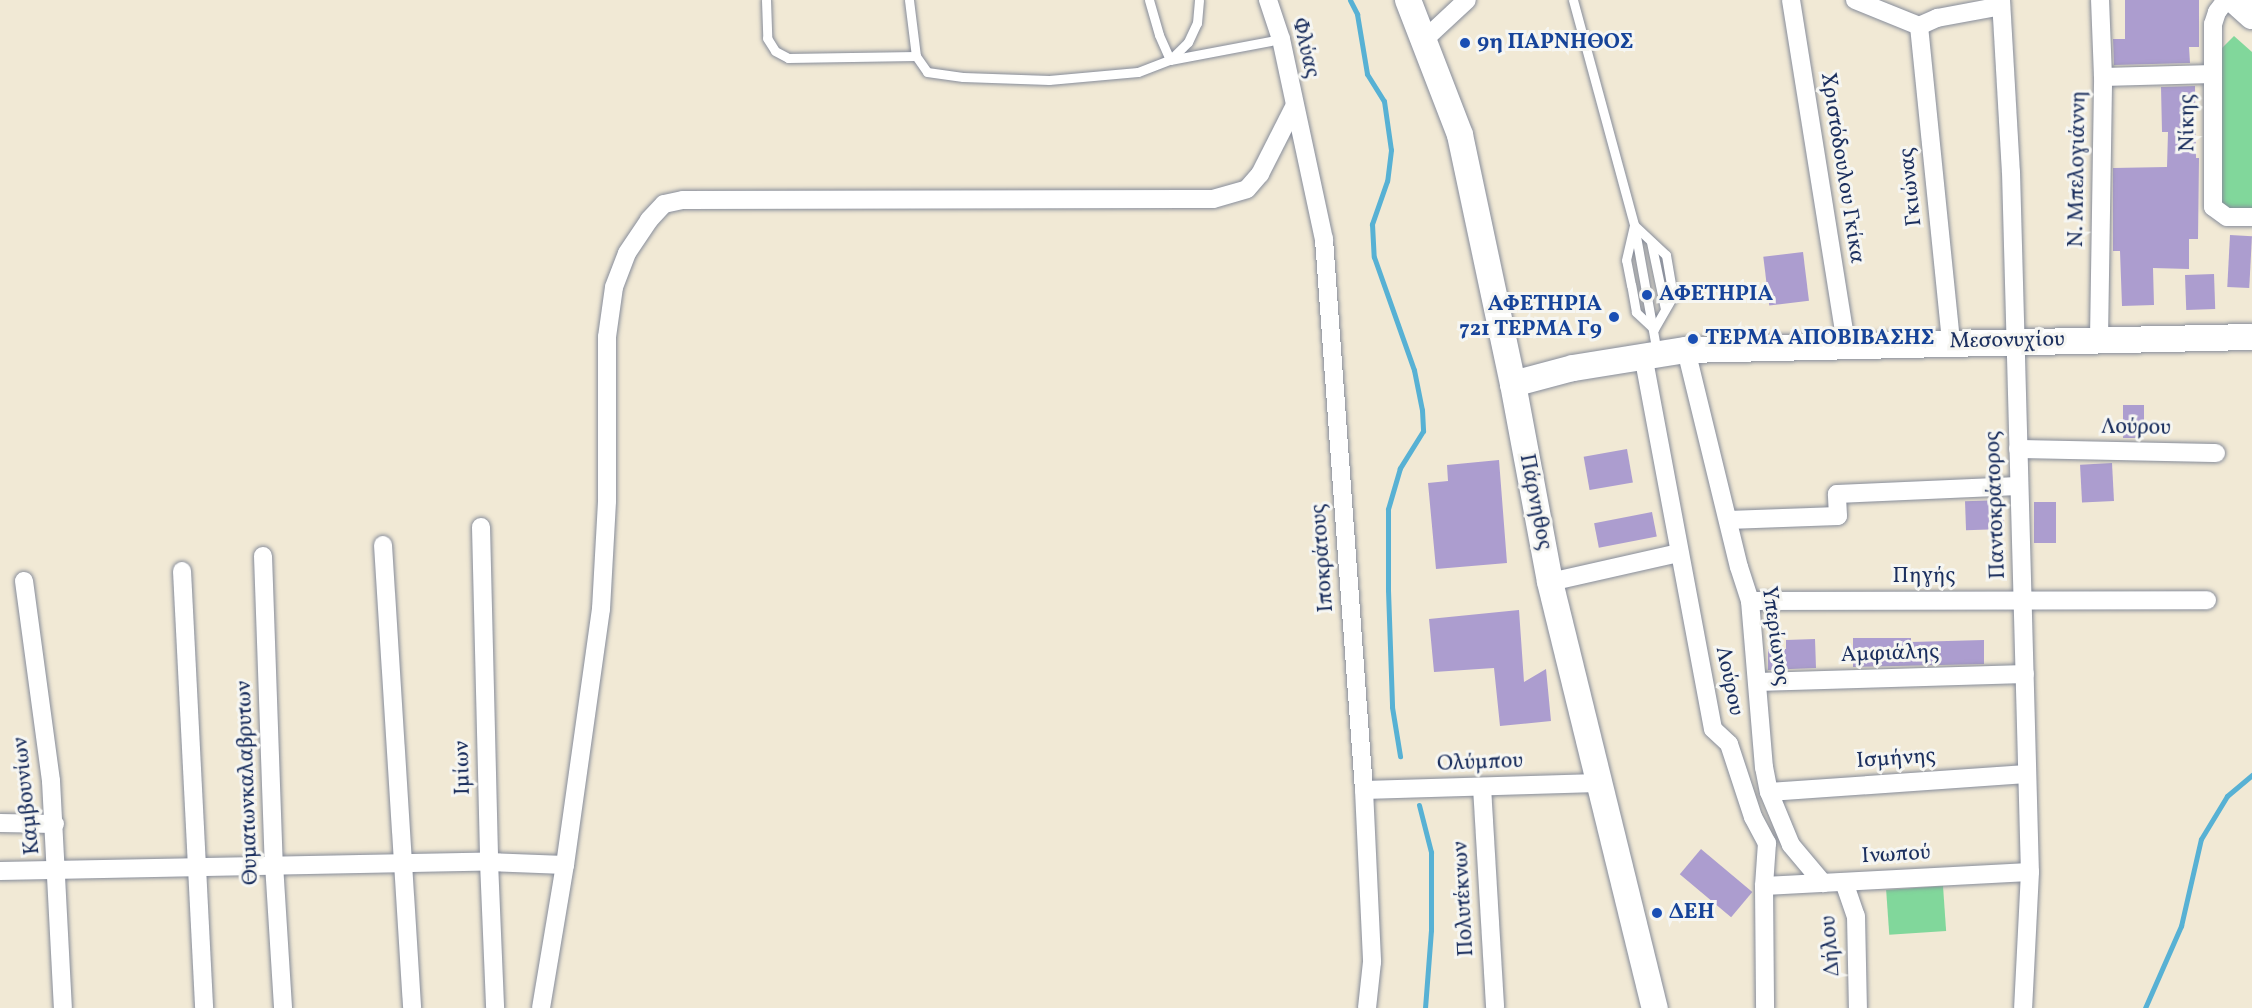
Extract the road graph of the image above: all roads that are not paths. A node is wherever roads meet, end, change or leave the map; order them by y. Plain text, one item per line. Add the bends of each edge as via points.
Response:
1 (766, 0) edge
2 (909, 0) edge
3 (1149, 0) edge
4 (1198, 0) edge
5 (1268, 0) edge
6 (1408, 0) edge
7 (1467, 0) edge
8 (1573, 0) edge
9 (1791, 0) edge
10 (1855, 0) edge
11 (2100, 0) edge
12 (2226, 0) edge
13 (2234, 0) edge
14 (2001, 3) edge
15 (2252, 16) edge
16 (1919, 26) junction
17 (1281, 39) junction
18 (1425, 39) junction
19 (915, 57) junction
20 (1170, 60) junction
21 (2212, 74) junction
22 (2103, 77) junction
23 (1294, 107) junction
24 (2252, 217) edge
25 (1634, 225) junction
26 (1654, 329) junction
27 (2252, 337) edge
28 (2099, 339) junction
29 (1951, 343) junction
30 (2015, 343) junction
31 (1846, 345) junction
32 (1686, 350) junction
33 (1650, 355) junction
34 (1513, 384) junction
35 (2018, 449) junction
36 (2216, 453) dead end
37 (2018, 486) junction
38 (1728, 520) junction
39 (481, 527) dead end
40 (383, 545) dead end
41 (1679, 553) junction
42 (263, 556) dead end
43 (182, 571) dead end
44 (24, 581) dead end
45 (1550, 582) junction
46 (2206, 600) dead end
47 (1750, 601) junction
48 (2024, 602) junction
49 (2025, 674) junction
50 (1758, 682) junction
51 (2026, 774) junction
52 (1598, 783) junction
53 (1482, 787) junction
54 (1364, 790) junction
55 (1769, 792) junction
56 (0, 823) edge
57 (55, 824) junction
58 (489, 862) junction
59 (405, 863) junction
60 (274, 864) junction
61 (565, 865) junction
62 (198, 866) junction
63 (0, 872) edge
64 (58, 872) junction
65 (2030, 872) junction
66 (1844, 882) junction
67 (1823, 883) junction
68 (1764, 886) junction
69 (63, 1008) edge
70 (204, 1008) edge
71 (283, 1008) edge
72 (412, 1008) edge
73 (495, 1008) edge
74 (541, 1008) edge
75 (1367, 1008) edge
76 (1495, 1008) edge
77 (1655, 1008) edge
78 (1765, 1008) edge
79 (1858, 1008) edge
80 (2023, 1008) edge

1 - 19 lane via 767,38 775,51 788,58
2 - 19 lane
3 - 20 lane
4 - 20 lane via 1197,23 1188,42
5 - 17 street, Φλύας
6 - 18 main road, Πάρνηθος
7 - 18 street
8 - 25 lane
9 - 31 street, Χριστόδουλου Γκίκα
10 - 16 street
11 - 22 street, Ν. Μπελογιάννη
12 - 21 street, Νίκης via 2213,24
13 - 15 main road
14 - 16 street
14 - 30 street, Παντοκράτορος via 2011,172
16 - 29 street, Γκιώνας
17 - 20 lane
17 - 23 street, Φλύας
18 - 34 main road, Πάρνηθος via 1460,135
19 - 20 lane via 927,72 999,80 1138,72
21 - 22 street
21 - 24 street, Νίκης via 2213,207 2227,217
22 - 28 street, Ν. Μπελογιάννη
23 - 54 street, Ιποκράτους via 1324,239
23 - 61 street via 1254,182 1237,194 1213,199 695,200 664,204 627,253 614,287 607,337 607,501 602,609
25 - 26 lane
25 - 26 lane via 1626,260 1636,312
25 - 26 lane via 1666,255 1673,296
26 - 33 lane
27 - 28 main road, Μεσονυχίου
28 - 30 main road, Μεσονυχίου
29 - 30 main road, Μεσονυχίου
29 - 31 main road, Μεσονυχίου
30 - 35 street, Παντοκράτορος
31 - 32 main road, Μεσονυχίου
32 - 33 main road, Μεσονυχίου
32 - 38 street, Υπερίωνος
33 - 34 main road, Μεσονυχίου via 1573,368
33 - 41 street, Λούρου
34 - 45 main road, Πάρνηθος
35 - 36 street, Λούρου
35 - 37 street, Παντοκράτορος
37 - 38 street via 1837,494 1838,516
37 - 48 street, Παντοκράτορος
38 - 47 street, Υπερίωνος
39 - 58 street, Ιμίων
40 - 59 street
41 - 45 street
41 - 68 street, Λούρου via 1713,729 1729,744 1753,818 1767,843
42 - 60 street, Θυματωνκαλαβρυτων
43 - 62 street
44 - 57 street, Καμβουνίων
45 - 52 main road, Πάρνηθος
46 - 48 street, Πηγής
47 - 48 street, Πηγής
47 - 50 street, Υπερίωνος
48 - 49 street, Παντοκράτορος
49 - 50 street, Αμφιάλης
49 - 51 street, Παντοκράτορος
50 - 55 street, Υπερίωνος
51 - 55 street, Ισμήνης
51 - 65 street, Παντοκράτορος
52 - 53 street, Ολύμπου
52 - 77 main road, Πάρνηθος
53 - 54 street, Ολύμπου
53 - 76 street, Πολυτέκνων
54 - 75 street, Ιποκράτους via 1372,962
55 - 67 street, Υπερίωνος via 1791,846
56 - 57 street
57 - 64 street, Καμβουνίων
58 - 59 street
58 - 61 street
58 - 73 street, Ιμίων
59 - 60 street
59 - 72 street
60 - 62 street
60 - 71 street, Θυματωνκαλαβρυτων
61 - 74 street
62 - 64 street
62 - 70 street
63 - 64 street
64 - 69 street, Καμβουνίων
65 - 66 street, Ινωπού
65 - 80 street, Παντοκράτορος
66 - 67 street, Ινωπού
66 - 79 street, Δήλου via 1856,916
67 - 68 street, Ινωπού
68 - 78 street, Λούρου

